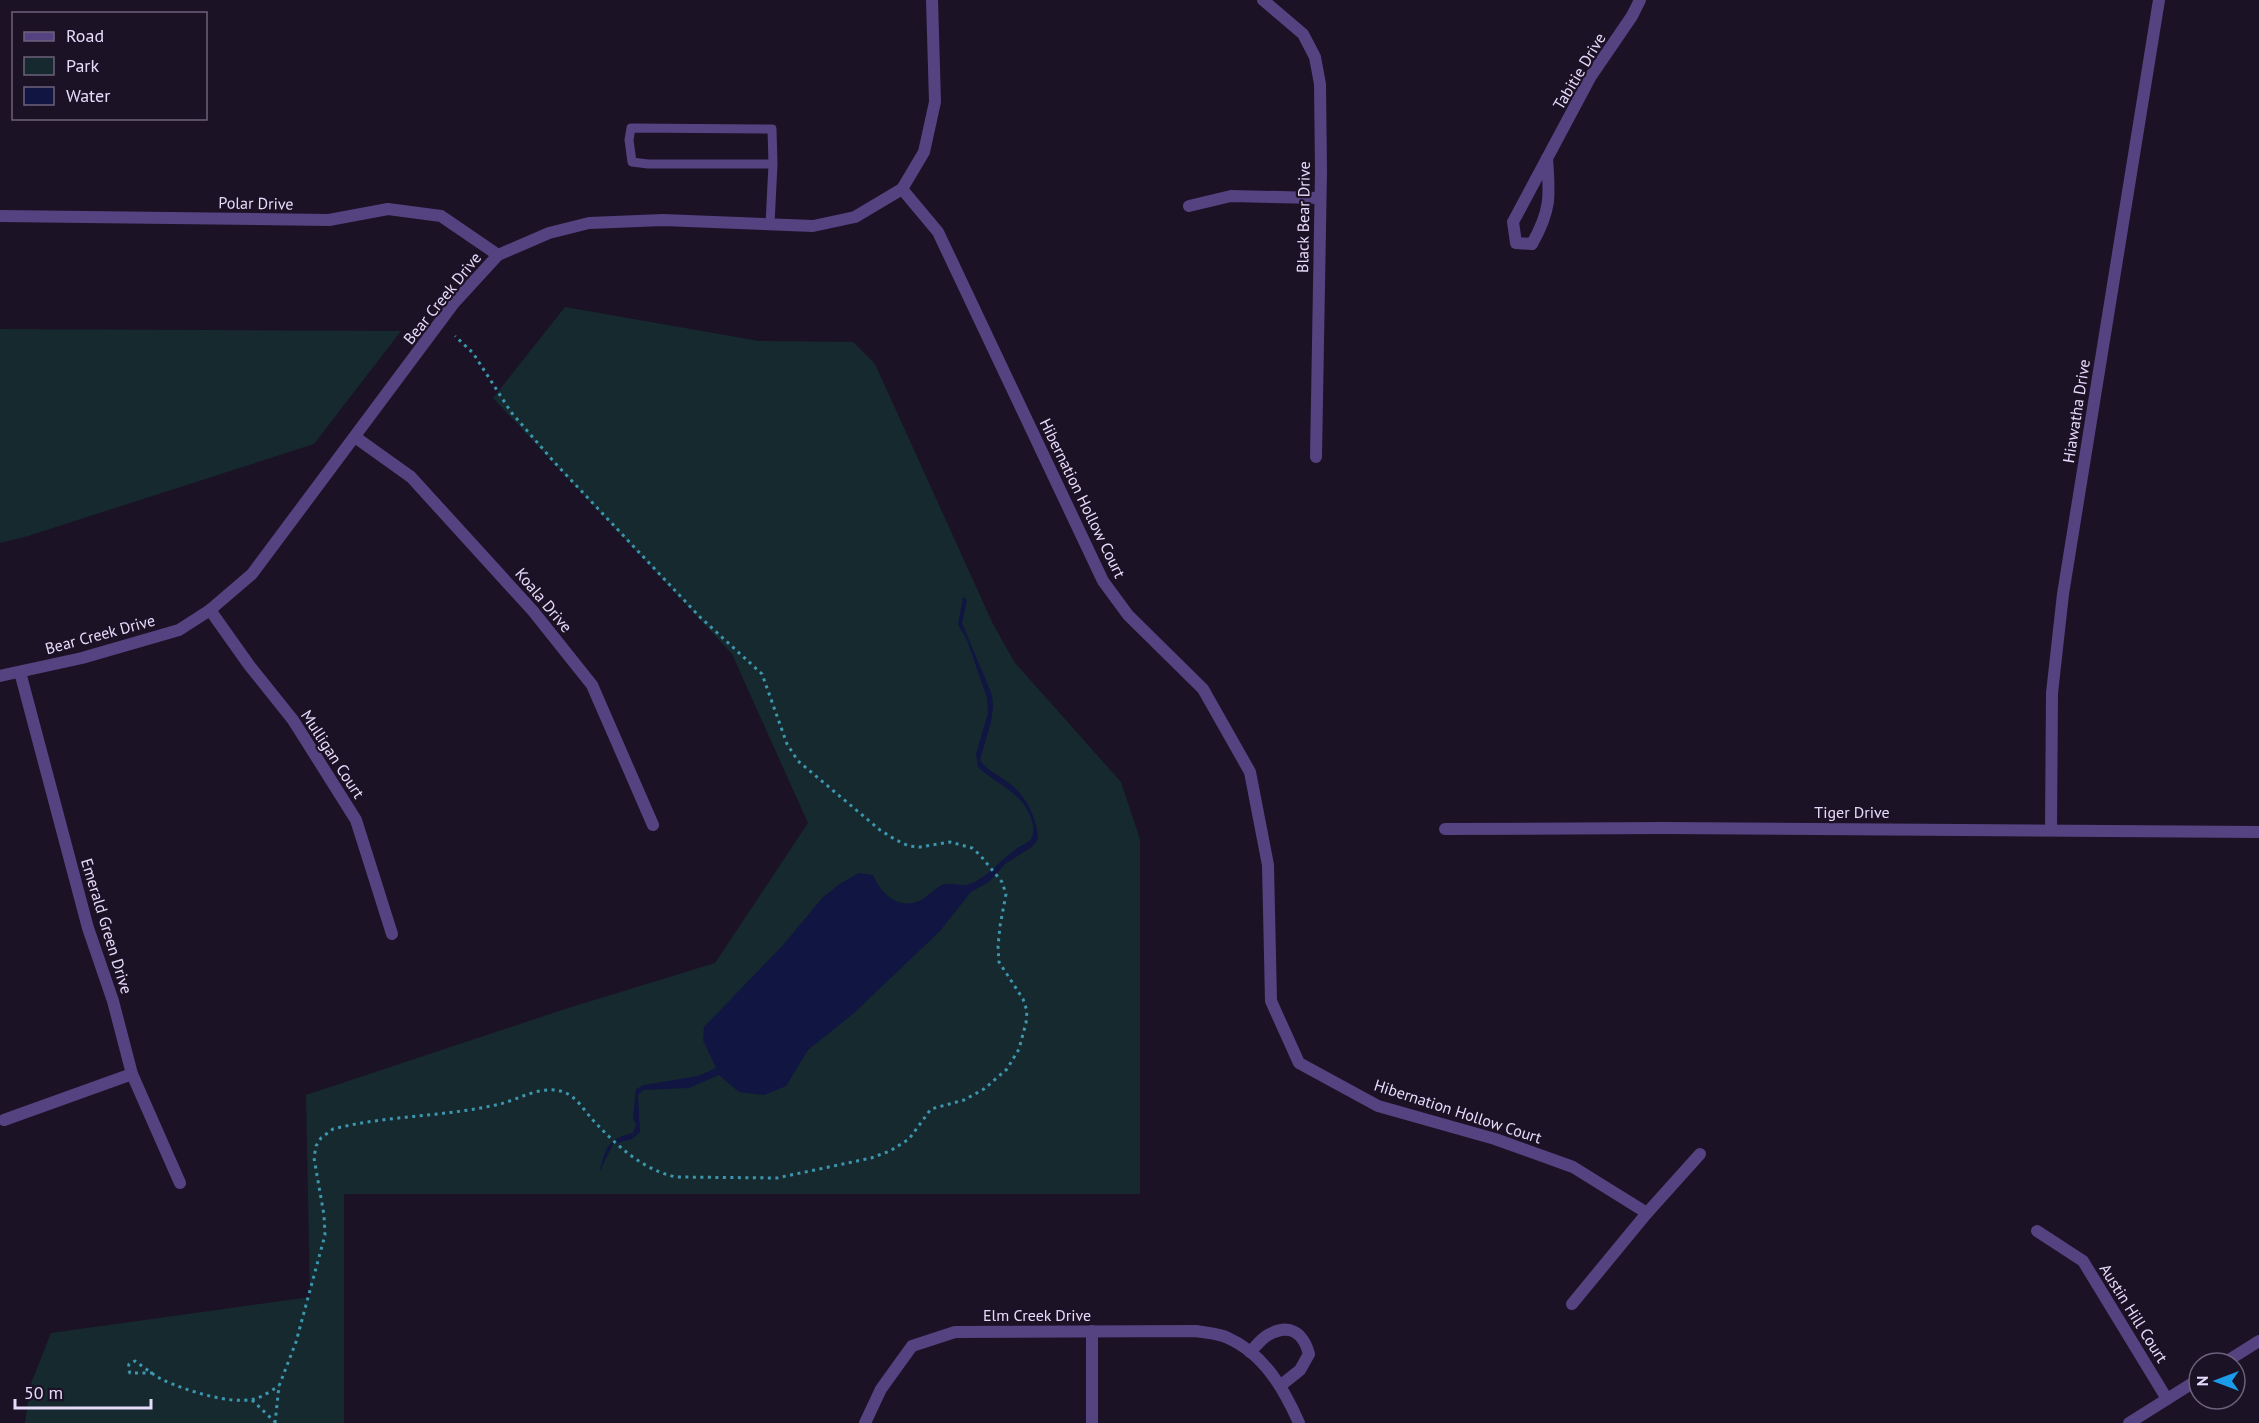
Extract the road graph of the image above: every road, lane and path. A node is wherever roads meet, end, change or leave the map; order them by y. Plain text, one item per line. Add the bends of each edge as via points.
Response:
1 (932, 0) edge
2 (1263, 0) edge
3 (1640, 0) edge
4 (2159, 0) edge
5 (1547, 158) junction
6 (773, 164) junction
7 (902, 189) junction
8 (1320, 198) junction
9 (1189, 206) dead end
10 (0, 216) edge
11 (770, 224) junction
12 (498, 255) junction
13 (455, 336) dead end
14 (355, 437) junction
15 (1316, 457) dead end
16 (210, 610) junction
17 (20, 672) junction
18 (0, 676) edge
19 (653, 825) dead end
20 (1445, 829) dead end
21 (2051, 830) junction
22 (2259, 832) edge
23 (392, 934) dead end
24 (132, 1074) junction
25 (4, 1120) dead end
26 (1700, 1154) dead end
27 (180, 1183) dead end
28 (1647, 1213) junction
29 (2037, 1231) dead end
30 (1572, 1304) dead end
31 (1092, 1331) junction
32 (2259, 1341) edge
33 (2243, 1351) edge
34 (1250, 1352) junction
35 (153, 1374) junction
36 (279, 1386) junction
37 (1280, 1386) junction
38 (2187, 1386) edge
39 (250, 1399) junction
40 (2167, 1399) junction
41 (275, 1423) edge
42 (865, 1423) edge
43 (1092, 1423) edge
44 (1299, 1423) edge
45 (2129, 1423) edge

1 - 7 street, Bear Creek Drive via 935,102 924,152
2 - 8 street, Black Bear Drive via 1304,34 1315,57 1320,84
3 - 5 street, Tabitie Drive via 1591,76
4 - 21 street, Hiawatha Drive via 2063,594 2052,693
5 - 5 street, Tabitie Drive via 1513,222 1516,243 1532,244 1545,220 1549,192
6 - 6 lane via 772,129 631,128 632,162
6 - 11 lane
7 - 11 street, Bear Creek Drive via 855,217 813,226
7 - 28 street, Hibernation Hollow Court via 938,232 1103,581 1128,615 1203,689 1250,772 1268,864 1271,1001 1299,1063 1378,1106 1495,1139 1573,1167
8 - 9 street via 1231,196
8 - 15 street, Black Bear Drive
10 - 12 street, Polar Drive via 329,220 388,209 441,216
11 - 12 street, Bear Creek Drive via 663,220 589,223 549,233
12 - 14 street, Bear Creek Drive via 454,303
13 - 36 path via 473,353 510,412 555,463 700,616 762,674 787,744 798,761 896,840 920,848 961,844 981,855 1002,882 1006,894 999,962 1023,999 1026,1023 1019,1049 1007,1069 964,1100 931,1109 909,1138 890,1151 777,1178 662,1174 618,1146 567,1093 554,1090 534,1092 501,1104 333,1129 316,1146 314,1158 324,1235 296,1342
14 - 16 street, Bear Creek Drive via 252,574
14 - 19 street, Koala Drive via 411,477 533,611 592,685
16 - 17 street, Bear Creek Drive via 179,630
16 - 23 street, Mulligan Court via 293,720 356,820
17 - 18 street, Bear Creek Drive
17 - 24 street, Emerald Green Drive via 88,928
20 - 21 street, Tiger Drive
21 - 22 street, Tiger Drive
24 - 25 street
24 - 27 street, Emerald Green Drive
26 - 28 street
28 - 30 street
29 - 40 street, Austin Hill Court via 2083,1261
31 - 34 street, Elm Creek Drive via 1196,1331 1228,1337
31 - 42 street, Elm Creek Drive via 955,1332 912,1346 881,1389
31 - 43 street
32 - 33 street
34 - 37 street, Elm Creek Drive
34 - 37 street via 1266,1336 1280,1330 1295,1331 1305,1340 1309,1354 1300,1370
35 - 35 path via 135,1361 129,1364 130,1373
35 - 39 path via 201,1393
36 - 39 path
36 - 41 path
37 - 44 street, Elm Creek Drive
38 - 40 street
39 - 41 path
40 - 45 street

